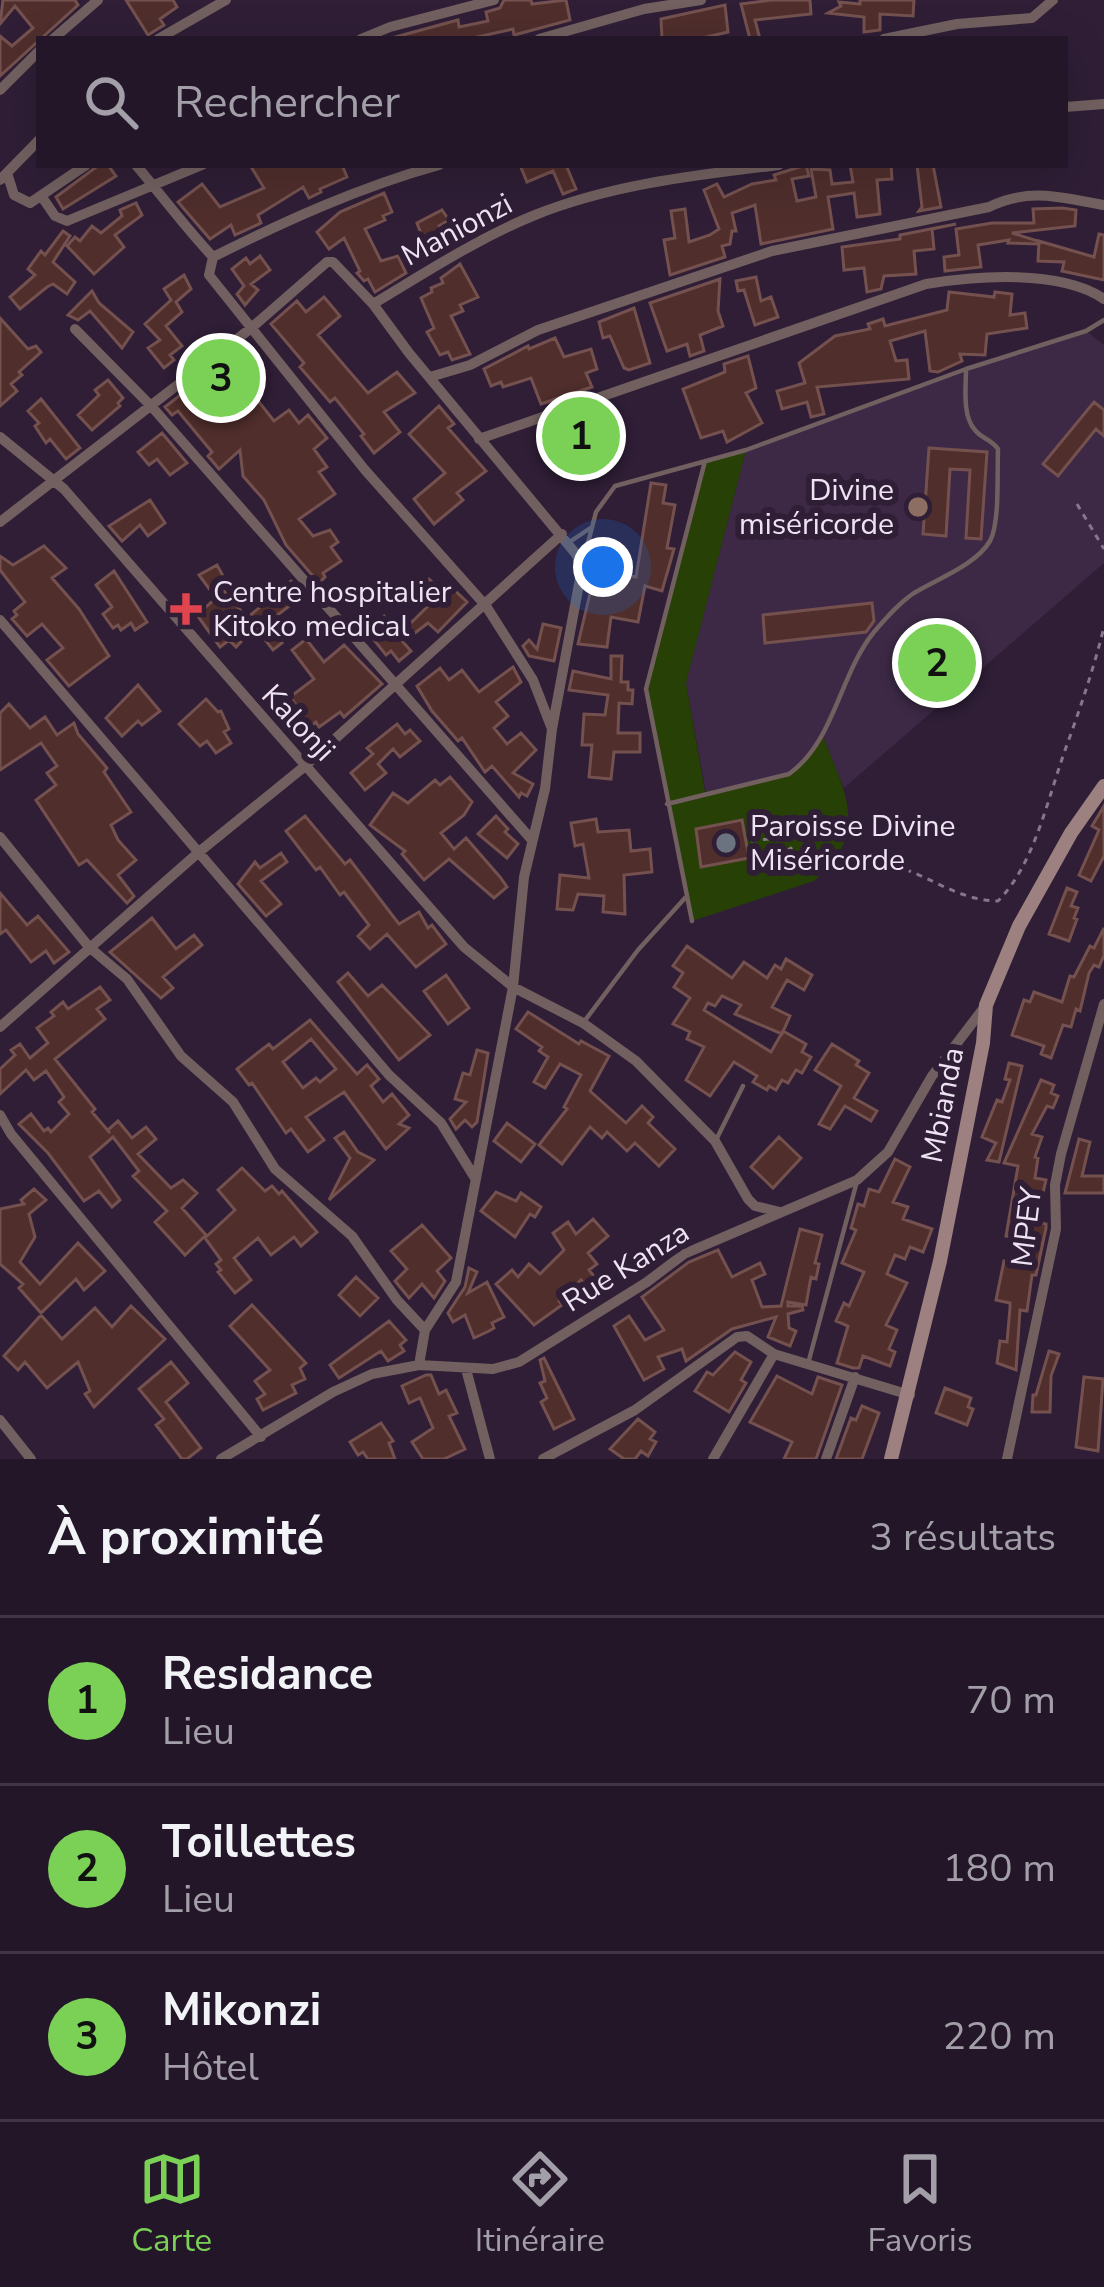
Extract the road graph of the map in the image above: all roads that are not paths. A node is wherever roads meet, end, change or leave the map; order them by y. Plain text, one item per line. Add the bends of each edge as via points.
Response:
1 (98, 0) edge
2 (226, 0) edge
3 (494, 0) edge
4 (701, 0) edge
5 (1053, 0) edge
6 (56, 36) edge
7 (163, 36) edge
8 (368, 36) edge
9 (550, 36) edge
10 (899, 36) edge
11 (36, 54) edge
12 (0, 90) edge
13 (1104, 104) edge
14 (1068, 107) edge
15 (36, 143) edge
16 (82, 168) edge
17 (139, 168) edge
18 (194, 168) edge
19 (429, 168) edge
20 (755, 168) edge
21 (4, 177) edge
22 (152, 184) junction
23 (42, 197) junction
24 (1104, 205) edge
25 (213, 257) junction
26 (1104, 299) edge
27 (373, 304) junction
28 (1104, 320) edge
29 (75, 329) dead end
30 (250, 329) junction
31 (966, 369) junction
32 (430, 377) junction
33 (152, 407) junction
34 (0, 437) edge
35 (479, 439) junction
36 (705, 461) junction
37 (51, 480) junction
38 (0, 523) edge
39 (592, 527) junction
40 (565, 538) junction
41 (582, 568) junction
42 (486, 606) junction
43 (0, 620) edge
44 (395, 686) junction
45 (552, 729) junction
46 (305, 766) junction
47 (1104, 786) edge
48 (667, 804) junction
49 (0, 837) edge
50 (531, 838) junction
51 (199, 852) junction
52 (686, 898) junction
53 (692, 921) dead end
54 (89, 946) junction
55 (513, 987) junction
56 (1104, 1004) edge
57 (986, 1005) junction
58 (583, 1023) junction
59 (0, 1028) edge
60 (743, 1086) dead end
61 (0, 1115) edge
62 (715, 1142) junction
63 (475, 1178) junction
64 (857, 1180) junction
65 (780, 1212) junction
66 (425, 1330) junction
67 (774, 1354) junction
68 (808, 1362) junction
69 (419, 1365) junction
70 (466, 1369) junction
71 (855, 1377) junction
72 (910, 1395) junction
73 (0, 1420) edge
74 (261, 1438) junction
75 (249, 1453) edge
76 (31, 1459) edge
77 (221, 1459) edge
78 (490, 1459) edge
79 (543, 1459) edge
80 (713, 1459) edge
81 (826, 1459) edge
82 (891, 1459) edge
83 (1007, 1459) edge

1 - 6 street
2 - 7 street
3 - 8 street
4 - 9 street
5 - 10 street via 1032,18
11 - 12 street
13 - 14 street
15 - 21 street
16 - 23 street
17 - 22 street
18 - 22 street
19 - 25 street via 360,189
20 - 27 street, Manionzi via 667,179 541,213
21 - 23 street via 20,201
22 - 23 street via 67,221
22 - 25 street
24 - 32 street via 1013,195 989,207 772,251 538,330
25 - 30 street via 209,275
26 - 35 street via 1038,279 926,284
27 - 30 street via 327,262
27 - 32 street
28 - 31 lane
29 - 33 street
30 - 33 street
30 - 42 street
31 - 36 lane
31 - 48 lane via 969,421 998,449 994,536 876,631 802,764
32 - 35 street
33 - 37 street
33 - 44 street
34 - 37 street, Kalonji
35 - 40 street
36 - 39 lane via 615,486
36 - 48 lane via 646,689
37 - 38 street
37 - 46 street, Kalonji
39 - 40 lane
39 - 41 lane
40 - 41 street
40 - 42 street
41 - 45 street
42 - 44 street
42 - 45 street via 533,680
43 - 51 street
44 - 46 street
44 - 50 street
45 - 50 street
46 - 51 street
46 - 55 street, Kalonji via 464,947
47 - 57 street, Mbianda via 1019,926
48 - 52 lane
49 - 54 street
50 - 55 street
51 - 54 street
51 - 63 street via 389,1075 441,1123
52 - 53 lane
52 - 58 lane
54 - 59 street
54 - 66 street via 127,979 182,1056 233,1102 275,1169 352,1237
55 - 58 street, Kalonji
55 - 63 street
56 - 83 street, MPEY via 1061,1154 1055,1229
57 - 64 street, Rue Kanza via 888,1152
57 - 72 street, Mbianda
58 - 62 street, Kalonji via 636,1061
60 - 62 lane
61 - 74 street
62 - 65 street, Kalonji via 748,1199
63 - 66 street via 456,1282
64 - 65 street, Rue Kanza
64 - 68 lane
65 - 70 street, Rue Kanza via 684,1254 519,1362
66 - 69 street
67 - 68 street
67 - 79 street via 737,1337 635,1410
67 - 80 street
68 - 71 street
69 - 70 street, Rue Kanza
69 - 74 street, Rue Kanza via 333,1392
70 - 78 street
71 - 72 street
71 - 81 street
72 - 82 street, Mbianda
73 - 76 street
74 - 75 street, Rue Kanza
75 - 77 street, Rue Kanza

